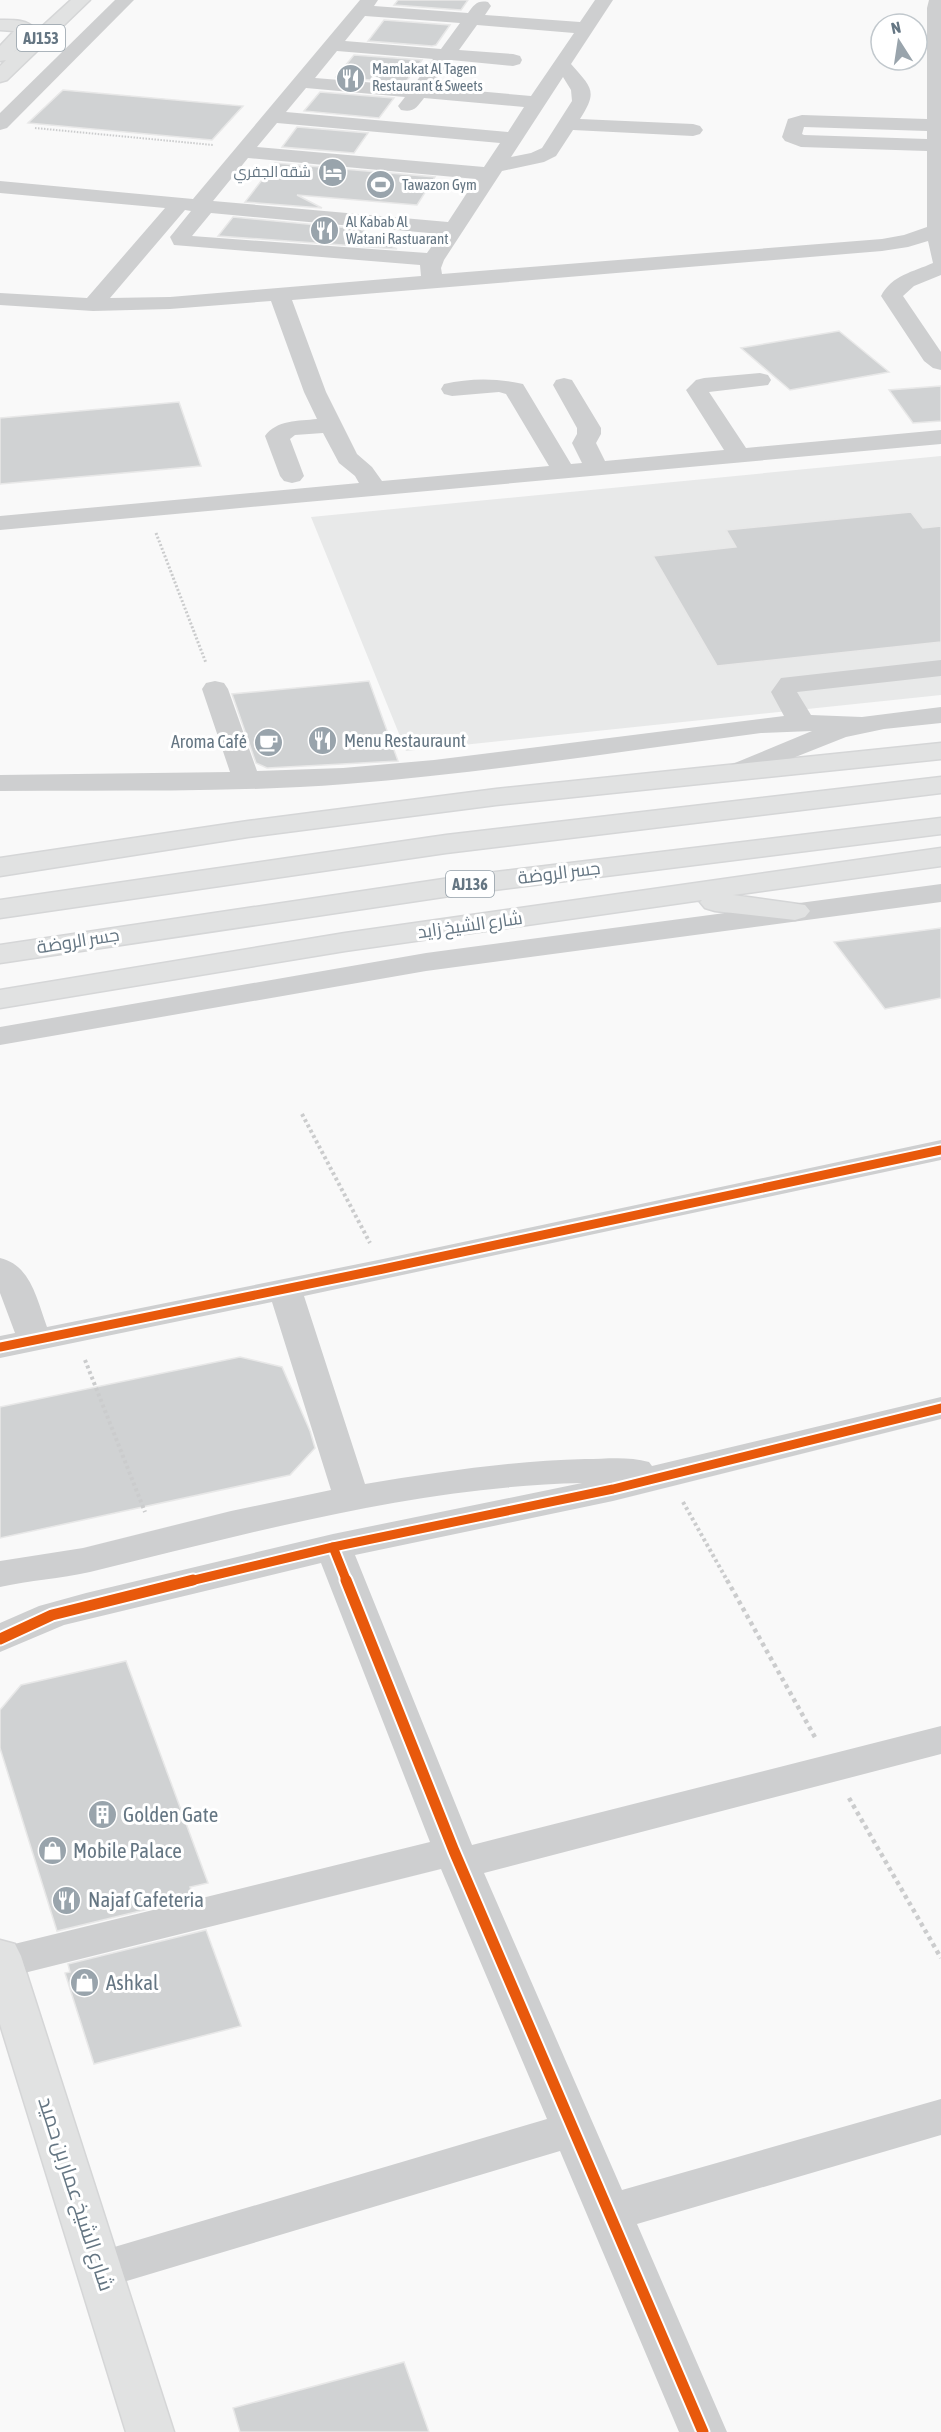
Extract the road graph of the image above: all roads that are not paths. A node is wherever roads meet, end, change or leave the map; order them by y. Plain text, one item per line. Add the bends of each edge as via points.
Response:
1 (81, 0) edge
2 (125, 0) edge
3 (486, 0) edge
4 (604, 0) edge
5 (938, 0) edge
6 (365, 5) edge
7 (472, 19) junction
8 (0, 25) edge
9 (585, 28) junction
10 (332, 45) junction
11 (446, 54) junction
12 (513, 60) dead end
13 (562, 64) junction
14 (2, 67) edge
15 (301, 82) junction
16 (418, 92) junction
17 (537, 102) junction
18 (272, 117) junction
19 (568, 123) junction
20 (0, 124) edge
21 (936, 125) junction
22 (392, 128) junction
23 (693, 130) dead end
24 (513, 138) junction
25 (936, 145) junction
26 (245, 150) junction
27 (365, 163) junction
28 (492, 170) junction
29 (0, 187) edge
30 (195, 205) junction
31 (453, 229) junction
32 (937, 230) junction
33 (882, 245) junction
34 (941, 258) edge
35 (433, 260) junction
36 (941, 267) edge
37 (432, 282) junction
38 (279, 294) junction
39 (0, 299) edge
40 (93, 305) junction
41 (941, 363) edge
42 (760, 380) dead end
43 (564, 385) dead end
44 (452, 389) dead end
45 (331, 425) junction
46 (941, 437) edge
47 (739, 455) junction
48 (597, 468) junction
49 (564, 471) junction
50 (292, 476) junction
51 (367, 479) junction
52 (0, 504) edge
53 (0, 523) edge
54 (941, 668) edge
55 (215, 689) road end
56 (941, 715) edge
57 (802, 723) junction
58 (860, 725) junction
59 (746, 727) junction
60 (941, 751) edge
61 (776, 759) junction
62 (740, 771) junction
63 (246, 780) junction
64 (0, 783) edge
65 (941, 785) edge
66 (941, 826) edge
67 (941, 857) edge
68 (0, 867) edge
69 (941, 893) edge
70 (668, 897) junction
71 (0, 909) edge
72 (795, 911) junction
73 (0, 954) edge
74 (0, 998) edge
75 (0, 1036) edge
76 (941, 1150) edge
77 (0, 1268) edge
78 (285, 1289) junction
79 (35, 1340) junction
80 (0, 1347) edge
81 (941, 1408) edge
82 (668, 1473) junction
83 (351, 1497) junction
84 (333, 1547) junction
85 (0, 1574) edge
86 (8, 1631) edge
87 (941, 1740) edge
88 (457, 1857) junction
89 (1, 1960) edge
90 (941, 2117) edge
91 (573, 2129) junction
92 (609, 2213) junction
93 (100, 2270) junction
94 (150, 2432) edge
95 (703, 2432) edge

1 - 14 main road, AJ153
2 - 20 street
3 - 7 street
4 - 9 street
5 - 21 street
6 - 7 street
6 - 10 street
7 - 9 street
7 - 11 street
8 - 14 main road via 26,29
9 - 13 street
10 - 11 street
10 - 15 street
11 - 12 street
11 - 16 street
13 - 17 street
13 - 19 street via 583,96
15 - 16 street
15 - 18 street
16 - 17 street
16 - 22 street
17 - 24 street
18 - 22 street
18 - 26 street
19 - 23 street
19 - 28 street via 549,152
21 - 25 street
21 - 25 street via 802,121 795,123 792,137 801,141
22 - 24 street
22 - 27 street
24 - 28 street
25 - 32 street
26 - 27 street
26 - 30 street
27 - 28 street
28 - 31 street
29 - 30 street
30 - 31 street
30 - 35 street via 180,239 197,243 190,252 195,257 285,264 319,264 370,256
30 - 40 street
31 - 35 street
32 - 33 street
32 - 34 street
33 - 34 street via 909,247
33 - 37 street
35 - 37 street
36 - 41 street via 892,292 932,356
37 - 38 street
38 - 40 street
38 - 45 street
39 - 40 street
42 - 47 street via 704,385 697,390
43 - 48 street via 589,428 584,443
44 - 49 street via 498,385 515,389
45 - 50 street via 290,429 277,436
45 - 51 street via 347,458
46 - 47 street
47 - 48 street
48 - 49 street
49 - 51 street
50 - 51 street
50 - 52 street
51 - 53 street via 147,510
54 - 57 street via 790,684 784,692
55 - 63 street
56 - 58 street
57 - 58 street
57 - 59 street
58 - 61 street via 821,737
59 - 61 street
59 - 63 street via 423,769
60 - 62 main road
61 - 62 street
62 - 68 main road via 384,811
63 - 64 street
65 - 71 main road, AJ136 via 446,844
66 - 73 main road, جسر الروضة / AJ136 via 470,884
67 - 70 main road, شارع الشيخ زايد
69 - 72 street
70 - 72 main road
70 - 74 main road, شارع الشيخ زايد via 345,942
72 - 75 street via 426,962
76 - 78 street
77 - 79 street via 11,1278
78 - 79 street
78 - 83 street
79 - 80 street
81 - 82 street
82 - 83 street via 588,1470 502,1475
82 - 84 street via 585,1495
83 - 85 street via 65,1564
84 - 86 street via 86,1606
84 - 88 street
87 - 88 street
88 - 89 street
88 - 91 street
89 - 93 main road, شارع الشيخ عمار بن حميد
90 - 92 street
91 - 92 street
91 - 93 street
92 - 95 street
93 - 94 main road, شارع الشيخ عمار بن حميد

